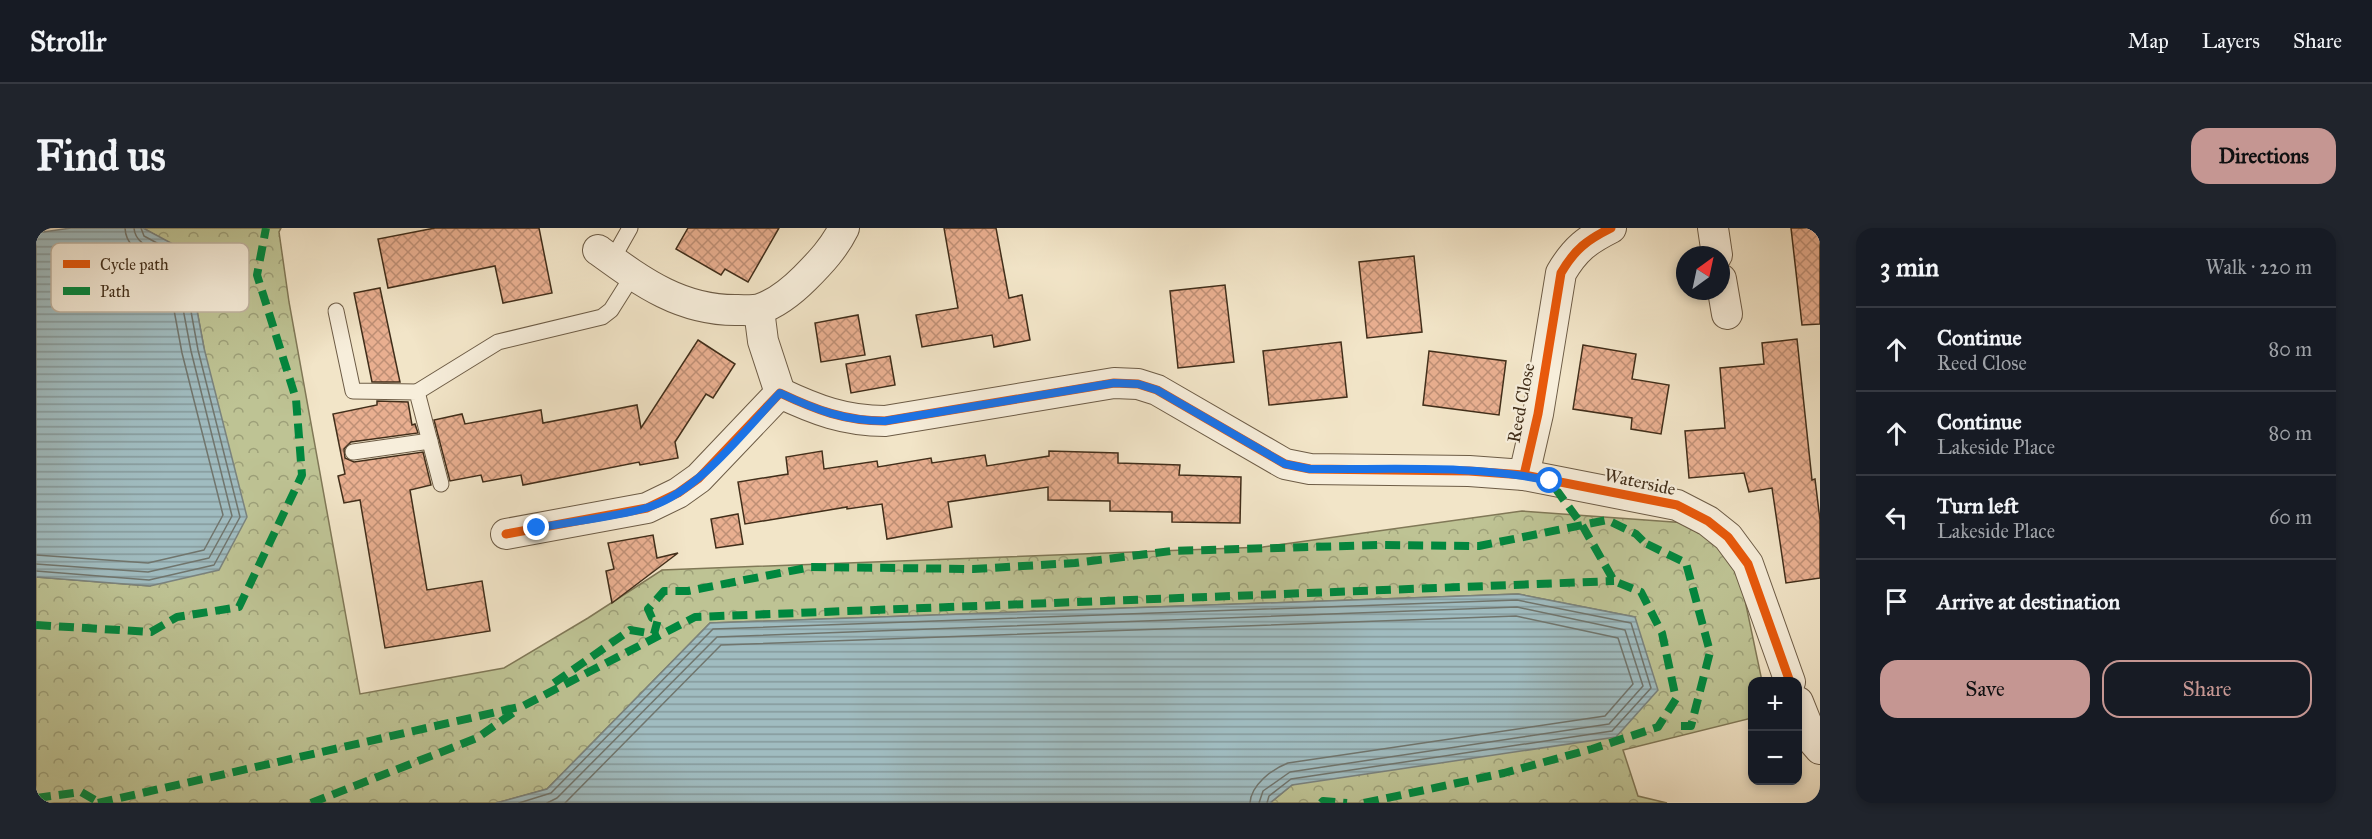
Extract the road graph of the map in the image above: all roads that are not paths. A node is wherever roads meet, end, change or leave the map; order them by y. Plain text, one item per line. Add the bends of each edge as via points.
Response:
1 (630, 228) edge
2 (844, 228) edge
3 (1611, 228) edge
4 (1713, 228) edge
5 (1716, 246) edge
6 (614, 261) junction
7 (1724, 300) edge
8 (759, 310) junction
9 (336, 311) dead end
10 (1726, 314) dead end
11 (417, 392) junction
12 (780, 393) junction
13 (430, 441) junction
14 (353, 452) dead end
15 (1524, 475) junction
16 (441, 484) dead end
17 (506, 534) dead end
18 (1789, 677) edge
19 (1802, 714) edge
20 (1820, 750) edge

1 - 6 lane
2 - 8 street via 827,256 802,282
3 - 15 street, Reed Close via 1588,240 1571,256 1561,273
4 - 5 street
6 - 8 street via 670,297 692,305 718,310
6 - 11 lane via 611,310 602,317 498,342
7 - 10 street
8 - 12 street via 763,341
9 - 11 lane via 353,391
11 - 13 lane
12 - 15 street via 838,416 885,421 1114,383 1138,384 1157,390 1285,464 1310,469
12 - 17 street via 699,477 678,493 647,508
13 - 14 lane
13 - 16 lane
15 - 18 street, Waterside via 1677,505 1722,531 1748,564
19 - 20 street

